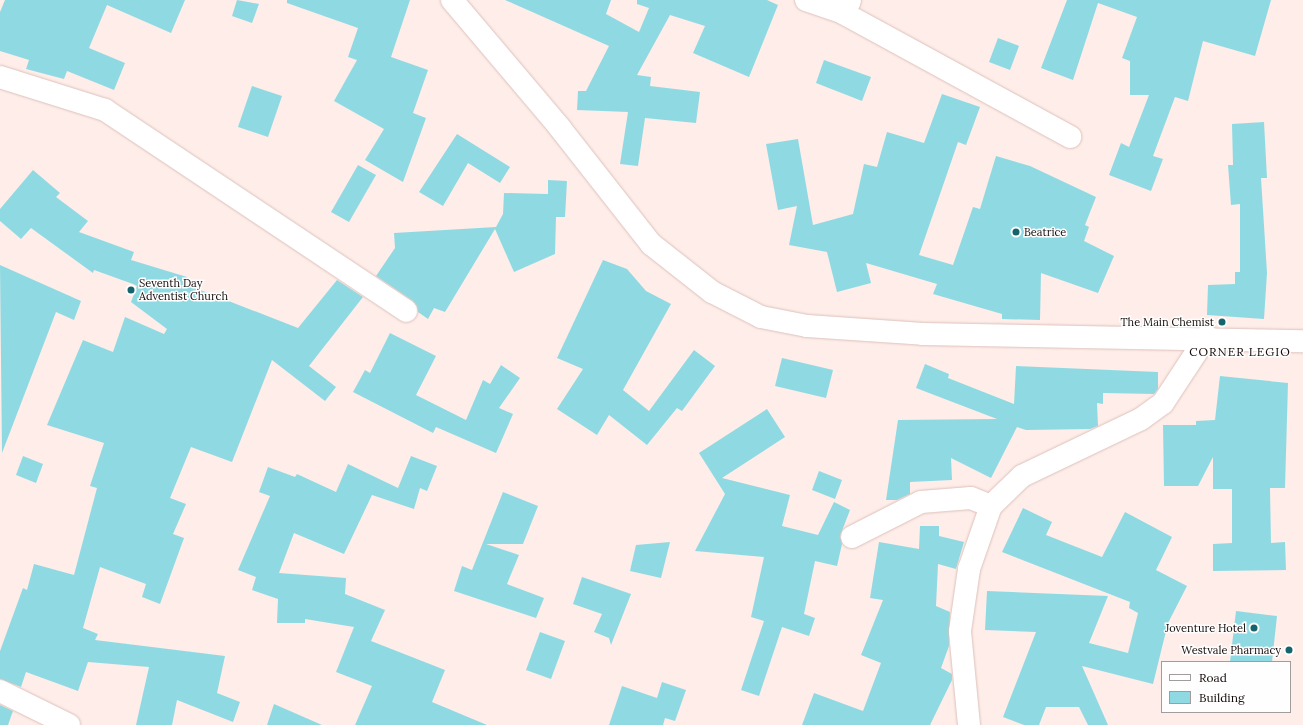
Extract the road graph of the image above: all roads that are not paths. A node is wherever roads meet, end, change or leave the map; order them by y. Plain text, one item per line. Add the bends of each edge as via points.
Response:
1 (452, 0) edge
2 (806, 0) edge
3 (846, 6) edge
4 (0, 77) edge
5 (1070, 137) dead end
6 (406, 311) dead end
7 (1207, 336) junction
8 (1303, 341) edge
9 (991, 506) junction
10 (852, 537) dead end
11 (0, 690) edge
12 (69, 725) edge
13 (969, 725) edge

1 - 7 street via 560,128 651,244 712,292 761,317 807,326 923,334
2 - 3 street
3 - 5 street
4 - 6 street via 105,110
7 - 8 street
7 - 9 street via 1163,403 1141,419 1022,476
9 - 10 street via 971,498 921,502 882,519
9 - 13 street via 969,569 960,631
11 - 12 street

